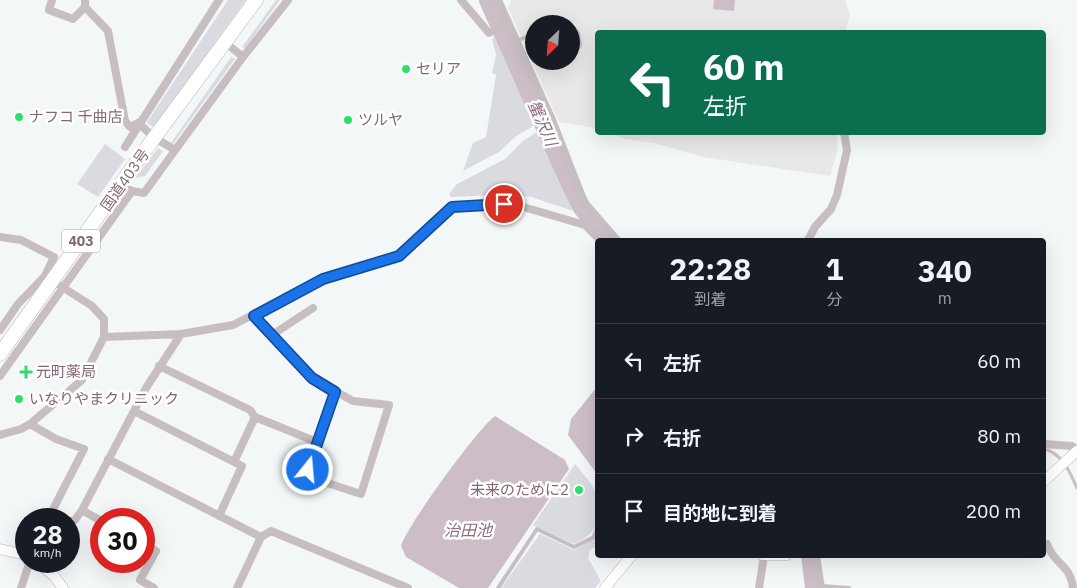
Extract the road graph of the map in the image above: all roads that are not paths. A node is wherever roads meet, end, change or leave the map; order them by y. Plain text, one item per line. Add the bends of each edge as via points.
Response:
1 (52, 0) edge
2 (219, 0) edge
3 (256, 0) edge
4 (266, 0) edge
5 (288, 0) edge
6 (461, 0) edge
7 (498, 0) edge
8 (85, 4) edge
9 (507, 25) junction
10 (525, 38) edge
11 (516, 41) junction
12 (232, 48) junction
13 (243, 57) junction
14 (138, 123) junction
15 (159, 133) junction
16 (844, 135) edge
17 (125, 147) dead end
18 (175, 150) junction
19 (126, 188) junction
20 (0, 237) edge
21 (598, 238) edge
22 (615, 238) edge
23 (809, 238) edge
24 (52, 282) junction
25 (314, 308) dead end
26 (254, 316) junction
27 (0, 330) edge
28 (181, 334) junction
29 (272, 335) junction
30 (104, 337) junction
31 (0, 354) edge
32 (159, 366) junction
33 (0, 376) edge
34 (335, 392) junction
35 (134, 411) junction
36 (255, 417) junction
37 (30, 424) junction
38 (0, 434) edge
39 (317, 442) junction
40 (1046, 444) edge
41 (1075, 453) edge
42 (108, 459) junction
43 (234, 462) junction
44 (1046, 479) edge
45 (54, 508) edge
46 (82, 510) junction
47 (80, 513) edge
48 (90, 515) edge
49 (218, 516) junction
50 (595, 536) edge
51 (261, 537) junction
52 (1047, 544) dead end
53 (0, 549) edge
54 (15, 552) edge
55 (630, 558) edge
56 (763, 558) edge
57 (816, 558) edge
58 (26, 573) edge
59 (50, 573) edge
60 (144, 573) edge
61 (820, 587) edge
62 (21, 588) edge
63 (62, 588) edge
64 (154, 588) edge
65 (237, 588) edge
66 (408, 588) edge
67 (498, 588) edge
68 (605, 588) edge
69 (759, 588) edge
70 (849, 588) edge
71 (1073, 588) edge

1 - 8 street via 49,10 73,19
2 - 14 street
3 - 15 highway, 国道403号 / 403
4 - 12 highway, 国道403号 / 403
5 - 13 street
6 - 9 street via 489,33
7 - 9 street
8 - 14 street via 108,31 125,121 130,127
9 - 11 street
10 - 11 lane
11 - 22 street via 584,202
12 - 13 street
12 - 15 highway, 国道403号 / 403
13 - 18 street
14 - 15 street
14 - 17 street
15 - 18 street
15 - 19 highway, 国道403号 / 403
16 - 23 street via 847,150 837,195 831,209
18 - 19 street via 144,193
19 - 24 highway, 国道403号 / 403
20 - 24 street via 21,240 54,257
21 - 26 street via 585,225 514,204 452,207 399,256 323,279
24 - 27 street via 18,304
24 - 30 street via 92,306 104,319
24 - 31 highway, 国道403号 / 403
24 - 33 street
25 - 29 street
26 - 28 street via 223,328
26 - 29 street
28 - 30 street
28 - 32 street
29 - 34 street via 312,378
30 - 37 street via 82,380
32 - 35 street
32 - 36 street via 250,410
34 - 39 street
34 - 39 street via 353,401 389,405 361,494 321,481 308,470
35 - 42 street
35 - 43 street
36 - 39 street
36 - 43 street
37 - 38 street
37 - 45 street via 56,440 84,450
40 - 41 street via 1072,446
41 - 44 street
42 - 46 street
42 - 49 street
43 - 49 street via 242,466
46 - 47 street
46 - 48 street
49 - 51 street
50 - 67 lane via 574,547 537,529
51 - 65 street
51 - 66 street via 271,532 281,535
52 - 71 street via 1050,552 1072,576
53 - 54 street
55 - 68 street
56 - 69 street
57 - 61 street
58 - 62 street
59 - 63 street
60 - 64 street via 140,580
61 - 70 lane

